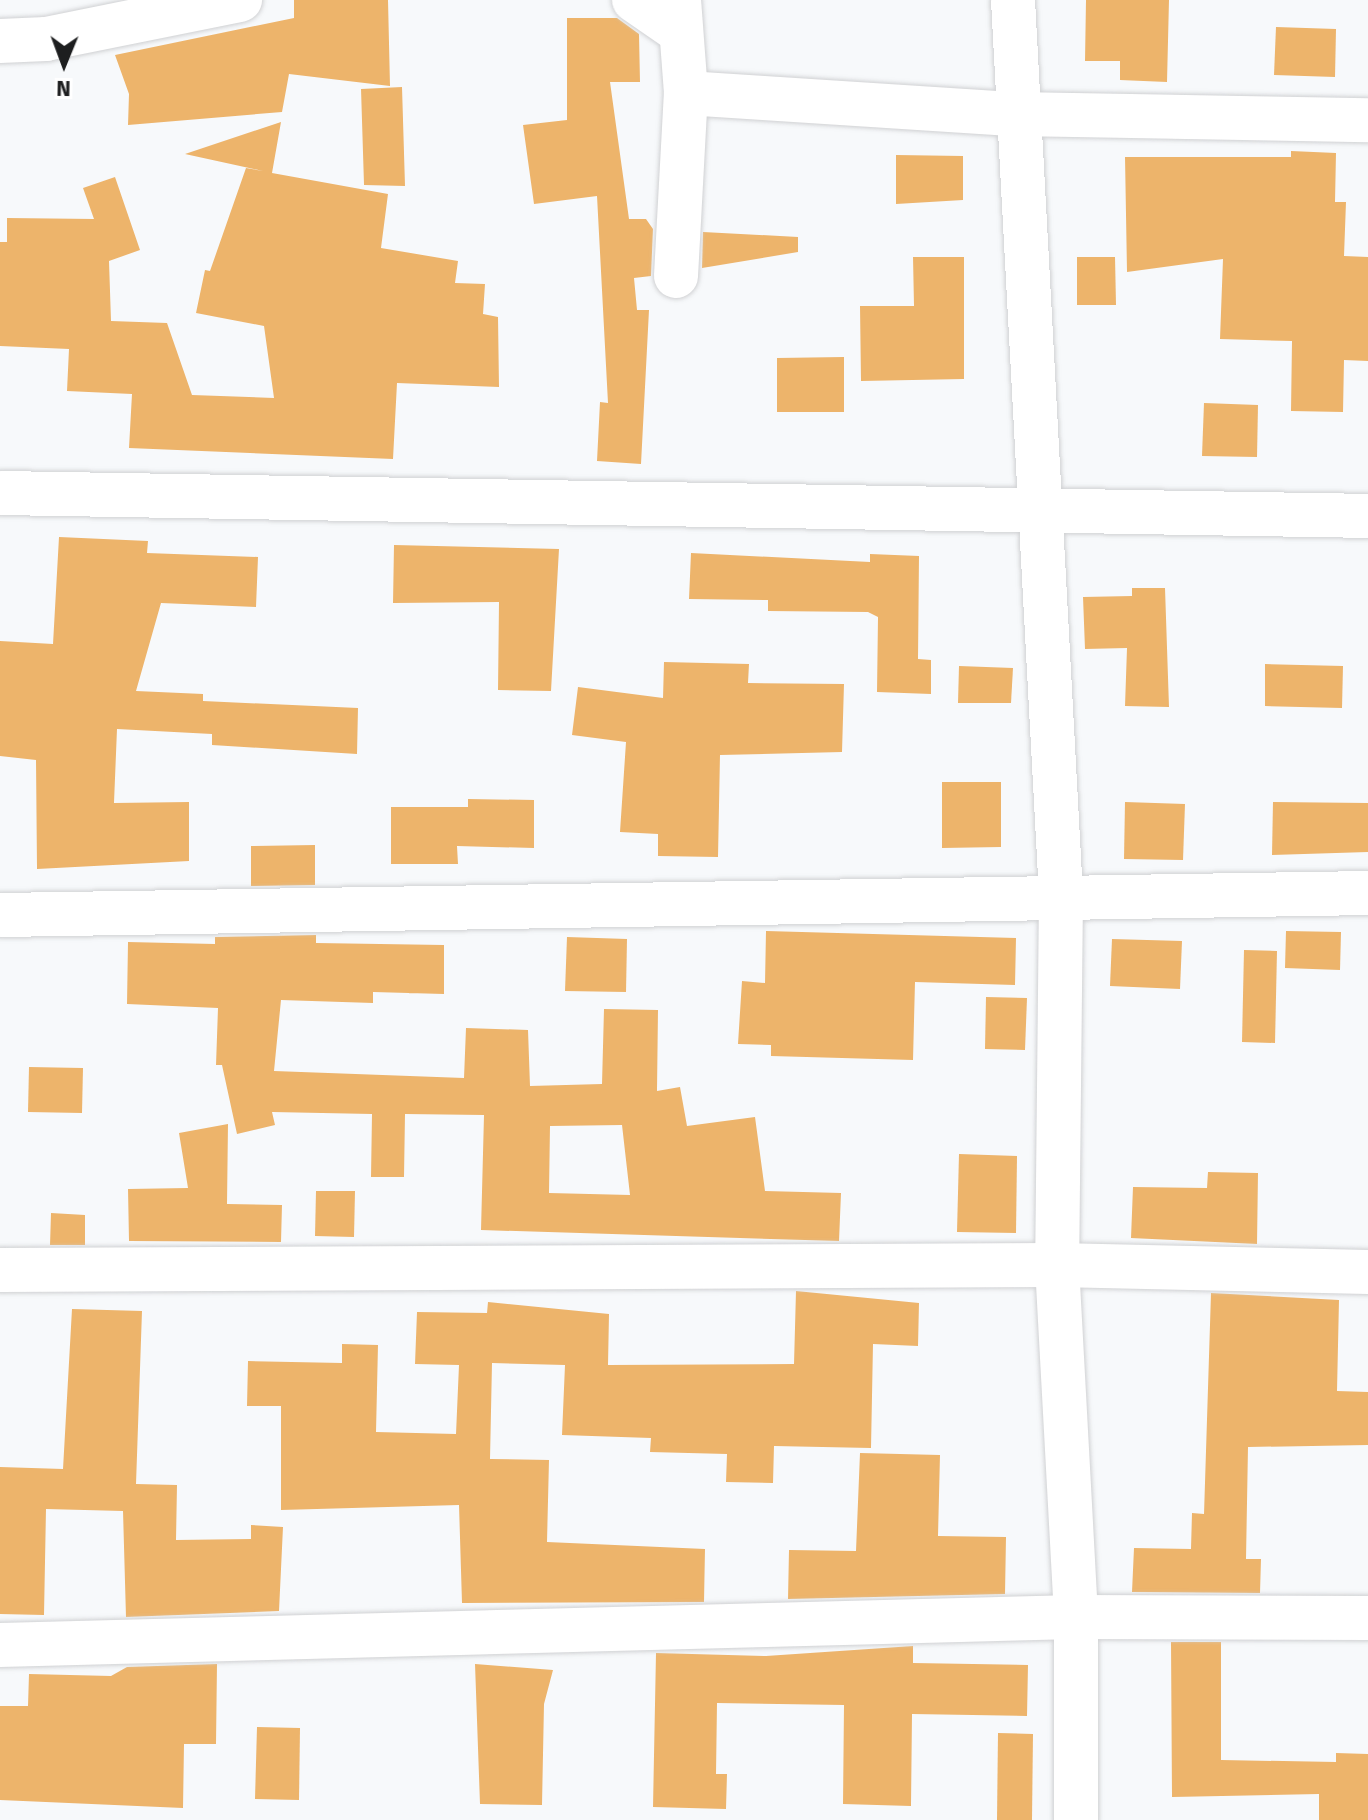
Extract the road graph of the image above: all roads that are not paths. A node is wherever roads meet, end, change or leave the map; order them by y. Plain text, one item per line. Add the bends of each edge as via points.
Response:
1 (240, 0) edge
2 (634, 0) edge
3 (1013, 0) edge
4 (679, 16) edge
5 (0, 41) edge
6 (686, 93) junction
7 (1015, 114) junction
8 (1368, 120) edge
9 (676, 276) dead end
10 (0, 493) edge
11 (1039, 512) junction
12 (1368, 516) edge
13 (1368, 893) edge
14 (1061, 896) junction
15 (0, 915) edge
16 (1057, 1265) junction
17 (0, 1270) edge
18 (1368, 1272) edge
19 (1076, 1617) junction
20 (1368, 1618) edge
21 (0, 1645) edge
22 (1076, 1820) edge

1 - 5 street via 46,39
2 - 4 street
3 - 7 street
4 - 6 street
6 - 7 street
6 - 9 street
7 - 8 street
7 - 11 street
10 - 11 street
11 - 12 street
11 - 14 street
13 - 14 street
14 - 15 street
14 - 16 street
16 - 17 street
16 - 18 street
16 - 19 street
19 - 20 street
19 - 21 street
19 - 22 street

